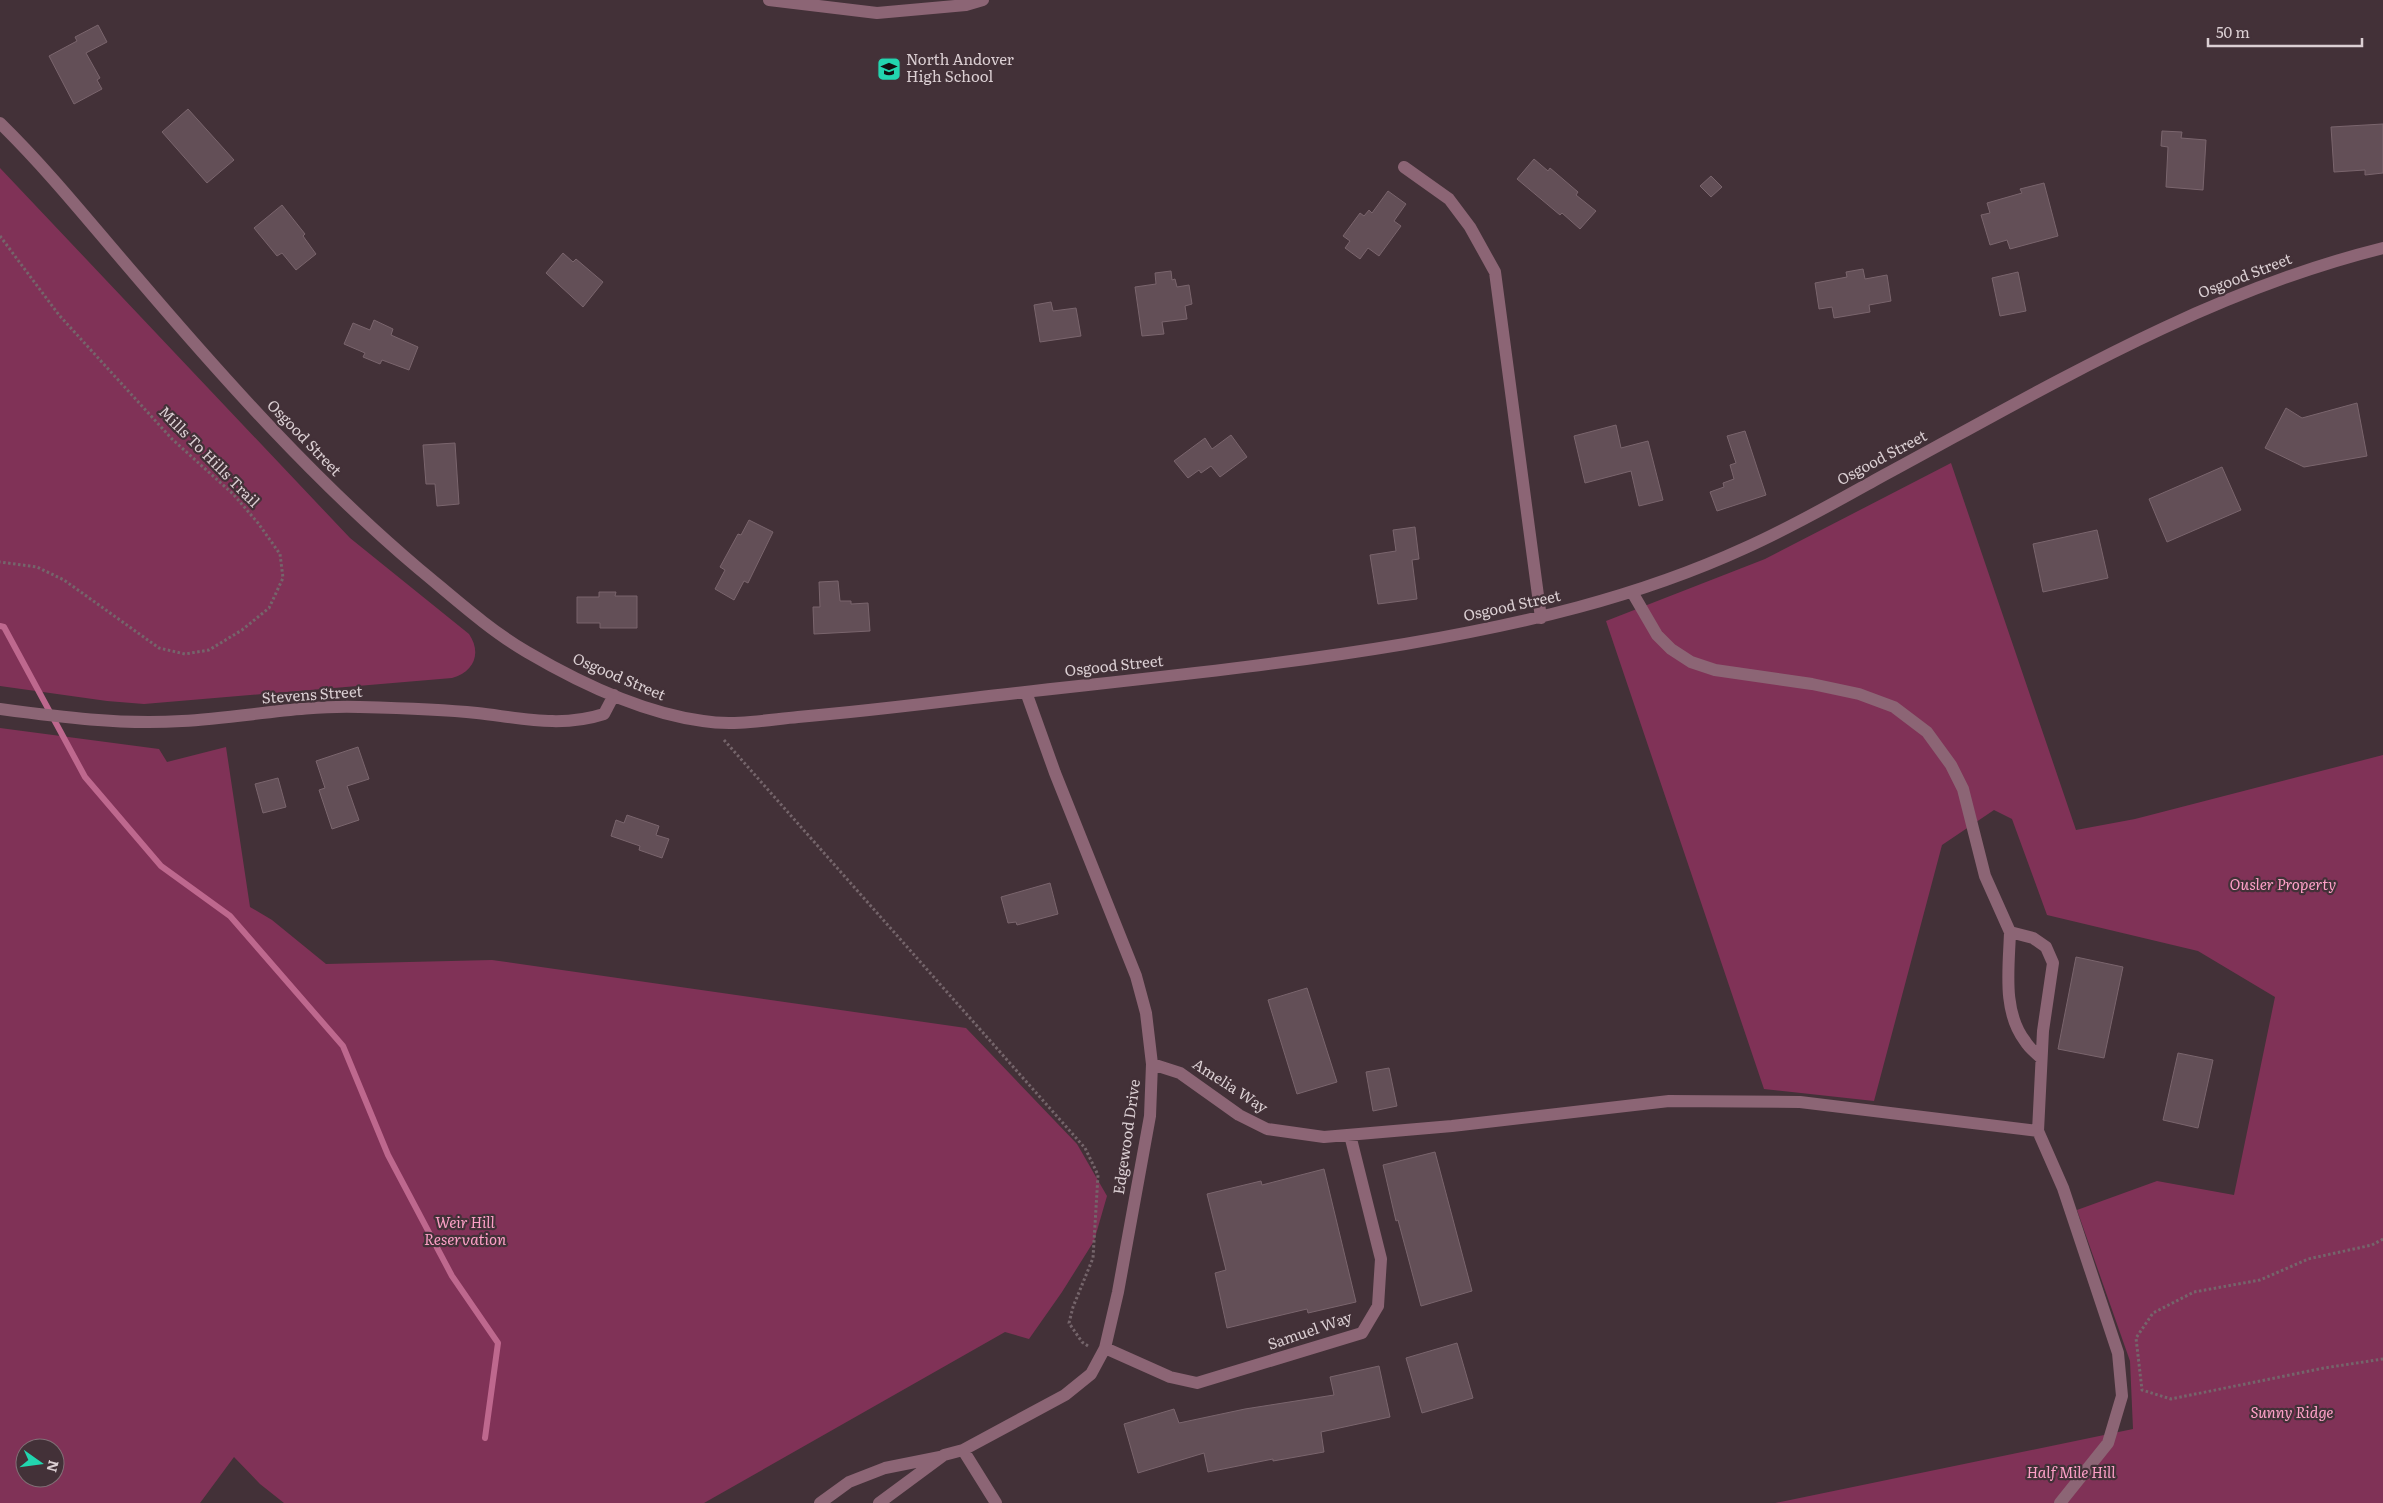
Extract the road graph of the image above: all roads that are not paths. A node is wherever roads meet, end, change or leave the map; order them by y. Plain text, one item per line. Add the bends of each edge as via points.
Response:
1 (769, 0) edge
2 (983, 0) edge
3 (803, 3) edge
4 (967, 3) edge
5 (0, 123) edge
6 (1404, 167) dead end
7 (2383, 248) edge
8 (1632, 592) junction
9 (1540, 618) junction
10 (1026, 692) junction
11 (614, 695) junction
12 (0, 709) edge
13 (2010, 932) junction
14 (2041, 1058) junction
15 (1152, 1064) junction
16 (2038, 1131) junction
17 (1350, 1135) junction
18 (1103, 1351) junction
19 (963, 1450) junction
20 (944, 1456) junction
21 (820, 1503) edge
22 (879, 1503) edge
23 (996, 1503) edge
24 (2060, 1503) edge

1 - 3 street
2 - 4 street
3 - 4 street via 877,13
5 - 11 street, Osgood Street via 47,171 245,401 353,511 428,576 520,648
6 - 9 street via 1449,199 1470,227 1495,272
7 - 8 street, Osgood Street via 2294,273 2235,295 2122,346 1746,548
8 - 9 street, Osgood Street
8 - 13 street via 1657,635 1691,662 1715,670 1859,694 1894,707 1928,732 1963,789 1985,876
9 - 10 street, Osgood Street via 1313,660
10 - 11 street, Osgood Street via 742,723 708,722 661,713
10 - 15 street, Edgewood Drive via 1054,772 1136,976 1146,1014
11 - 12 street, Stevens Street via 604,714 584,720 555,722 444,710 358,707 179,722 101,720
13 - 14 street via 2010,1000 2014,1022 2025,1041
13 - 14 street via 2033,938 2046,947 2053,963
14 - 16 street
15 - 17 street, Amelia Way via 1180,1073 1239,1115 1267,1129 1305,1136
15 - 18 street, Edgewood Drive via 1150,1116 1118,1292
16 - 17 street, Amelia Way via 1800,1102 1669,1102
16 - 24 street via 2063,1188 2118,1353 2122,1396 2108,1443
17 - 18 street, Samuel Way via 1381,1259 1378,1306 1362,1333 1197,1383 1170,1378
18 - 19 street, Edgewood Drive via 1091,1374 1065,1395
19 - 20 street, Edgewood Drive
19 - 23 street
20 - 21 street, Edgewood Drive via 885,1468 849,1482
20 - 22 street, Edgewood Drive

